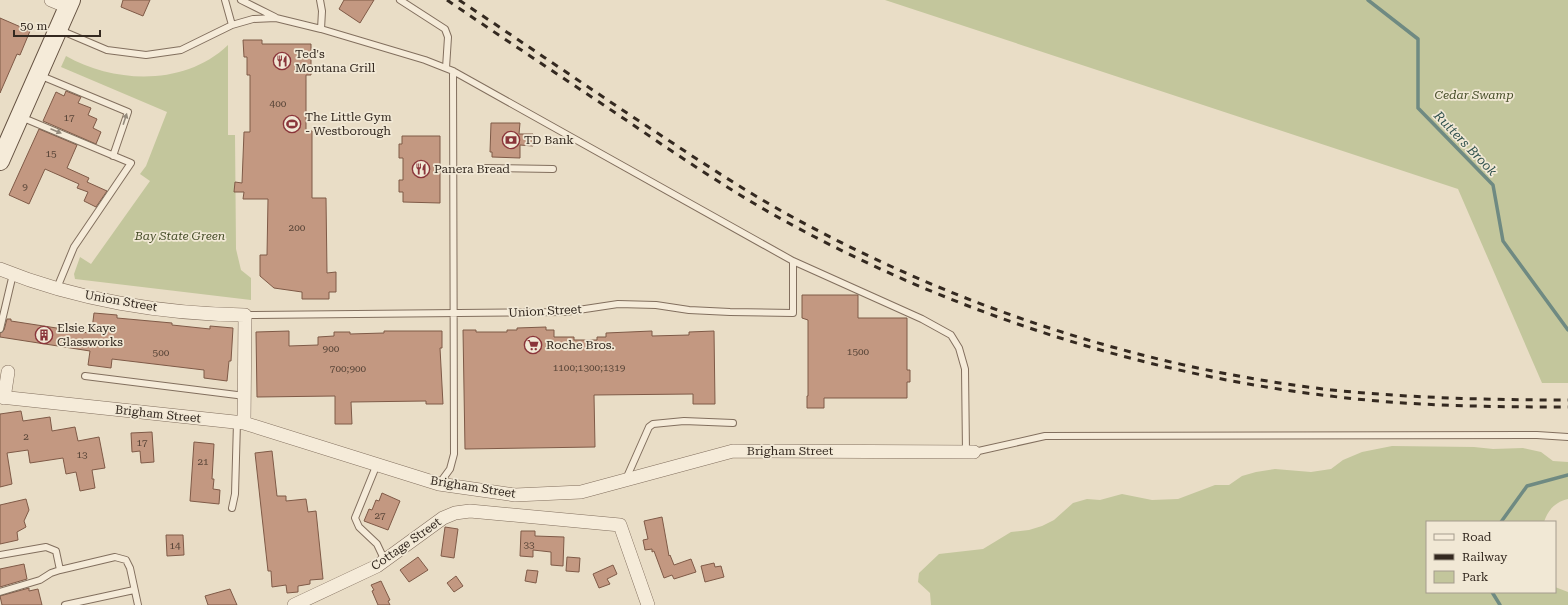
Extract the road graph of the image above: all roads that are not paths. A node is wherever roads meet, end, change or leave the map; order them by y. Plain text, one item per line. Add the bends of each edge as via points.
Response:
1 (51, 0) edge
2 (225, 0) edge
3 (241, 0) edge
4 (320, 0) edge
5 (400, 0) edge
6 (70, 4) edge
7 (276, 18) junction
8 (232, 25) junction
9 (58, 29) junction
10 (321, 29) junction
11 (446, 68) junction
12 (453, 71) junction
13 (38, 74) junction
14 (20, 116) junction
15 (113, 156) junction
16 (0, 161) edge
17 (483, 168) dead end
18 (553, 169) dead end
19 (793, 261) junction
20 (0, 268) edge
21 (13, 274) junction
22 (57, 288) junction
23 (454, 313) junction
24 (245, 315) junction
25 (0, 329) edge
26 (8, 372) dead end
27 (85, 376) dead end
28 (245, 396) junction
29 (2, 398) edge
30 (241, 423) junction
31 (733, 423) dead end
32 (1568, 437) edge
33 (970, 452) junction
34 (377, 464) junction
35 (626, 480) junction
36 (439, 484) junction
37 (232, 508) dead end
38 (0, 555) edge
39 (385, 561) junction
40 (60, 570) junction
41 (134, 590) junction
42 (0, 592) edge
43 (65, 605) edge
44 (138, 605) edge
45 (294, 605) edge
46 (648, 605) edge

1 - 6 street
2 - 8 lane
3 - 7 lane
4 - 10 lane
5 - 11 lane via 445,29 448,37
6 - 9 main road
7 - 8 lane via 253,19
7 - 10 lane
8 - 9 lane via 181,50 146,55 107,50
9 - 13 main road
10 - 11 lane
11 - 12 lane
12 - 19 lane
12 - 23 lane
13 - 14 main road
15 -> 13 lane via 128,112
14 -> 15 lane
14 - 16 main road
15 - 22 lane via 131,163 74,247
17 - 18 lane
19 - 23 lane, Union Street via 793,313 689,310 656,305 618,304 565,312
19 - 33 lane via 922,319 951,335 959,348 965,369
20 - 21 street, Union Street
21 - 22 street, Union Street
21 - 25 lane
22 - 24 street, Union Street via 136,305
23 - 24 lane, Union Street
23 - 36 lane via 454,457 450,469
24 - 28 street
26 - 29 street
27 - 28 lane
28 - 30 street
29 - 30 street, Brigham Street
30 - 34 street, Brigham Street
30 - 37 lane
31 - 35 lane via 684,421 653,424 648,427
32 - 33 lane via 1045,436
33 - 35 street, Brigham Street via 733,451
34 - 36 street, Brigham Street
34 - 39 lane via 355,518 359,527 377,544
35 - 36 street, Brigham Street via 582,492 515,495
38 - 40 lane via 46,547 56,551
39 - 45 street, Cottage Street
39 - 46 street, Cottage Street via 443,518 462,511 620,525
40 - 41 lane via 115,557 126,560
40 - 42 lane via 40,580
41 - 43 lane
41 - 44 lane

